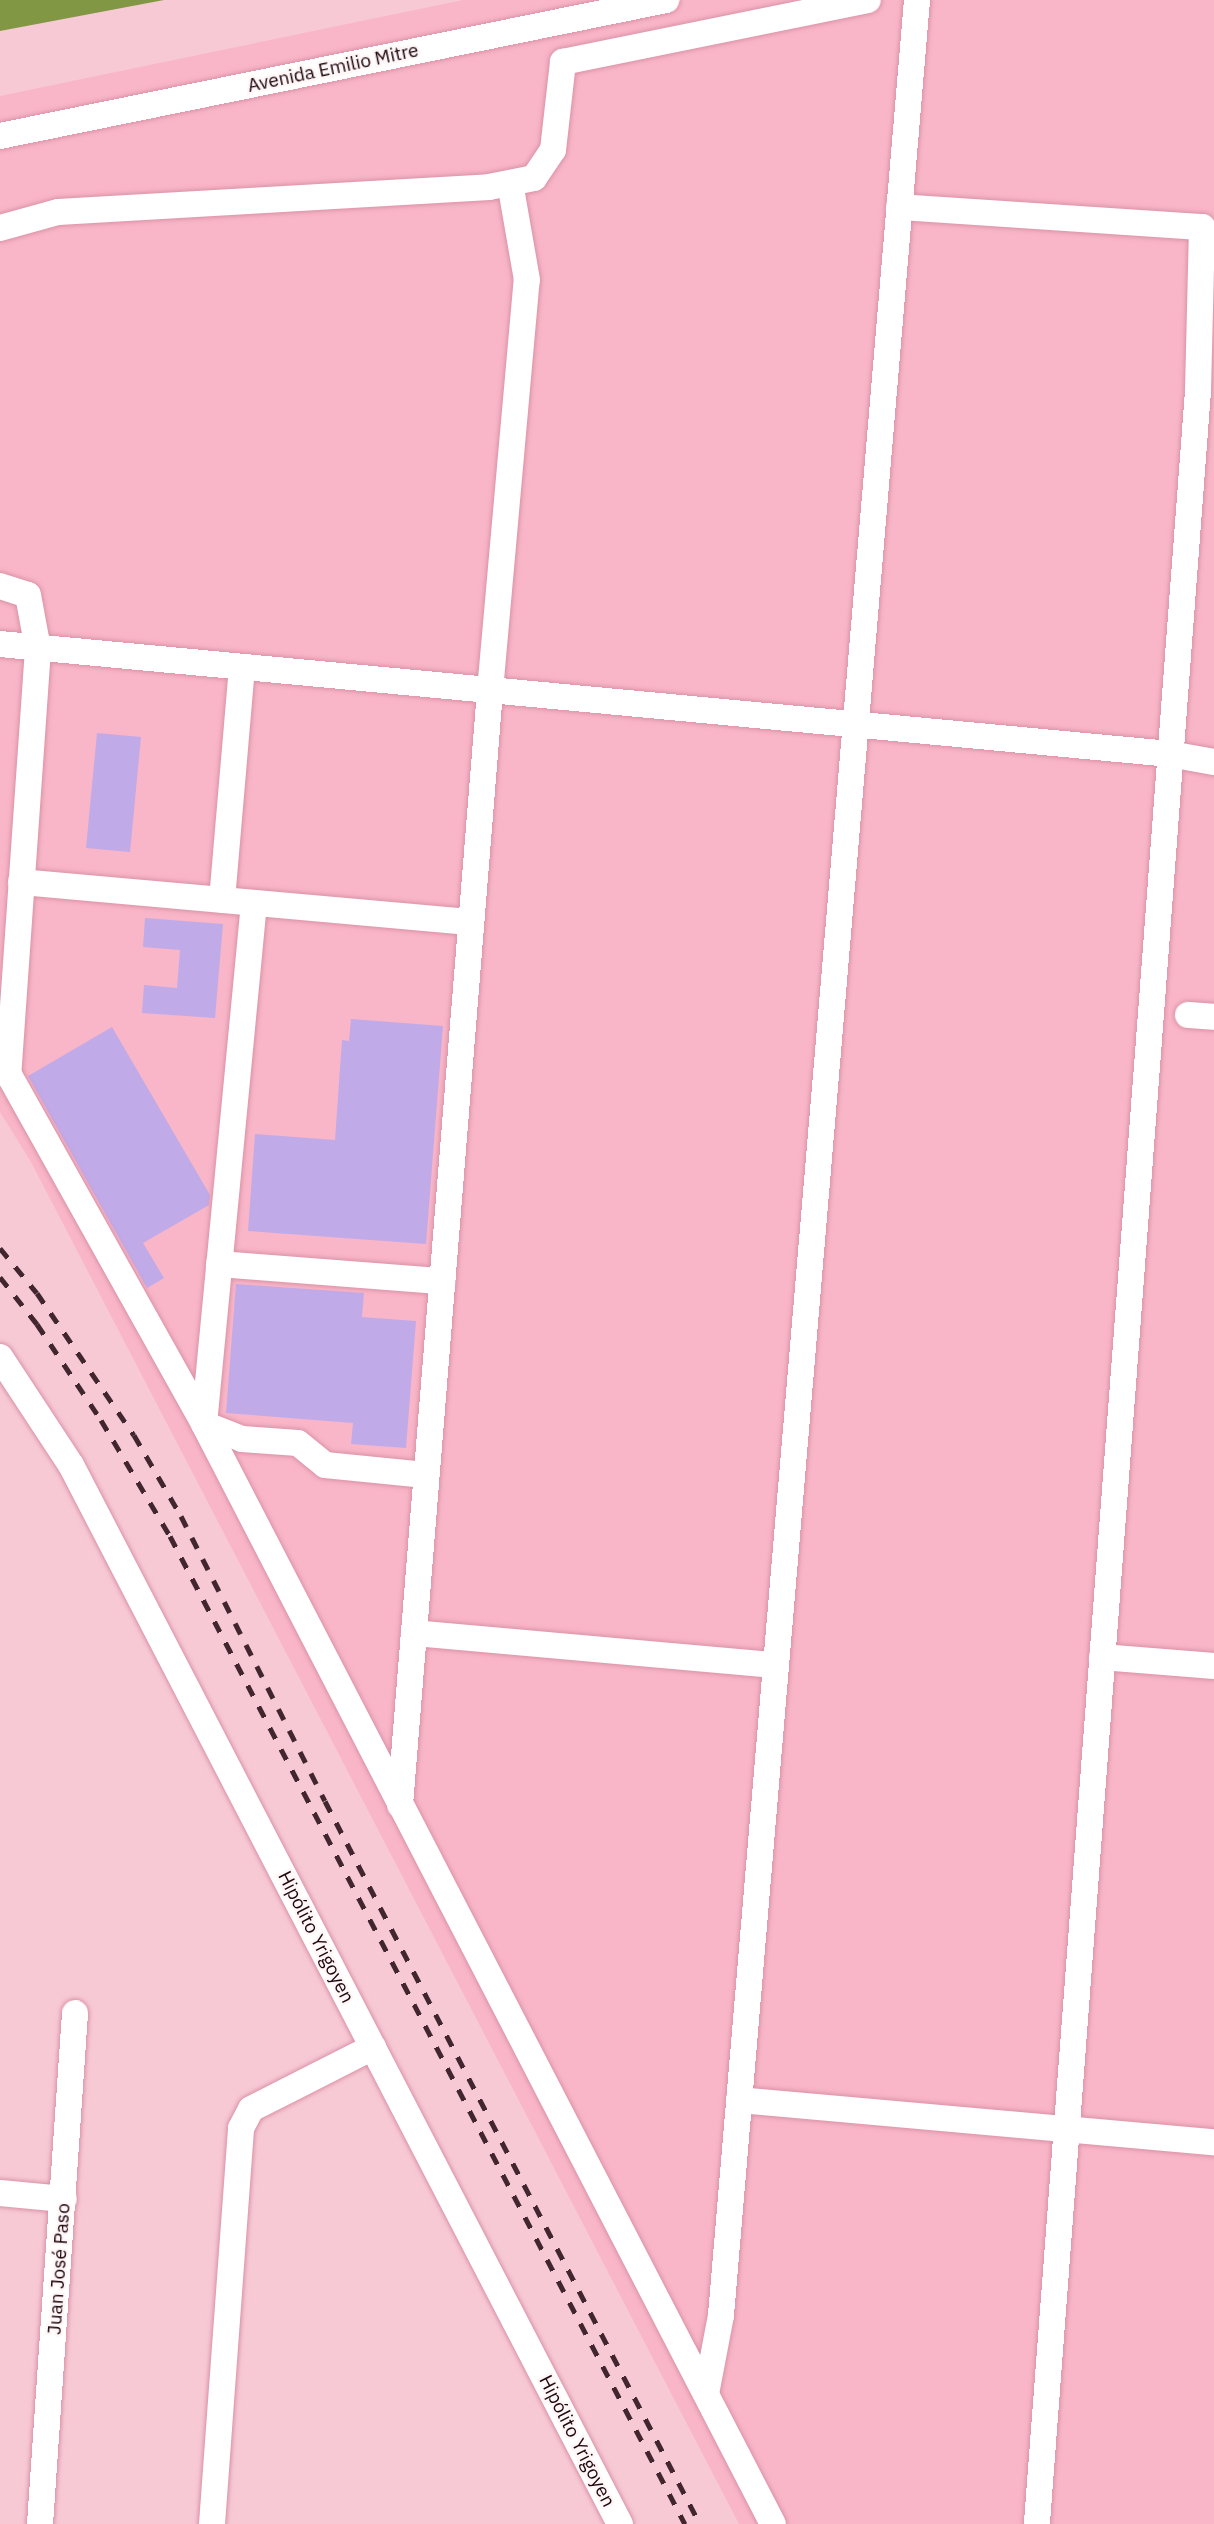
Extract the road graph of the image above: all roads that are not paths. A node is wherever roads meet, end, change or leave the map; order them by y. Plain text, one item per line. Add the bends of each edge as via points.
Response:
1 (666, 0) edge
2 (868, 0) edge
3 (917, 0) edge
4 (0, 136) edge
5 (510, 183) junction
6 (899, 207) junction
7 (0, 228) edge
8 (1206, 393) edge
9 (0, 586) edge
10 (0, 644) edge
11 (37, 649) junction
12 (242, 668) junction
13 (490, 691) junction
14 (855, 724) junction
15 (1170, 754) junction
16 (1214, 762) edge
17 (22, 882) junction
18 (222, 900) junction
19 (254, 903) junction
20 (470, 922) junction
21 (6, 1020) edge
22 (219, 1264) junction
23 (442, 1281) junction
24 (0, 1357) edge
25 (204, 1424) junction
26 (426, 1475) junction
27 (414, 1633) junction
28 (1102, 1657) junction
29 (776, 1665) junction
30 (1214, 1666) edge
31 (400, 1807) junction
32 (75, 2013) dead end
33 (373, 2047) junction
34 (739, 2100) junction
35 (1067, 2129) junction
36 (1214, 2142) edge
37 (0, 2193) edge
38 (64, 2199) junction
39 (706, 2394) junction
40 (40, 2524) edge
41 (212, 2524) edge
42 (620, 2524) edge
43 (773, 2524) edge
44 (1037, 2524) edge

1 - 4 street, Avenida Emilio Mitre
2 - 5 street via 563,62 553,150 534,178
3 - 6 street
5 - 7 street via 58,212
5 - 13 street via 527,280
6 - 8 street via 1202,227
6 - 14 street
8 - 15 street
9 - 11 street via 27,594
10 - 11 street
11 - 12 street
11 - 17 street
12 - 13 street
12 - 18 street
13 - 14 street
13 - 20 street
14 - 15 street
14 - 29 street
15 - 16 street
15 - 28 street
17 - 18 street
17 - 21 street
18 - 19 street
19 - 20 street
19 - 22 street
20 - 23 street
21 - 25 street via 8,1073
22 - 23 street
22 - 25 street
23 - 26 street
24 - 33 street, Hipólito Yrigoyen via 71,1465
25 - 26 street via 242,1439 298,1443 324,1465
25 - 31 street
26 - 27 street
27 - 29 street
27 - 31 street
28 - 30 street
28 - 35 street
29 - 34 street
31 - 39 street
32 - 38 street, Juan José Paso
33 - 41 street via 251,2109 241,2128
33 - 42 street, Hipólito Yrigoyen
34 - 35 street
34 - 39 street via 721,2315
35 - 36 street
35 - 44 street
37 - 38 street
38 - 40 street, Juan José Paso
39 - 43 street

